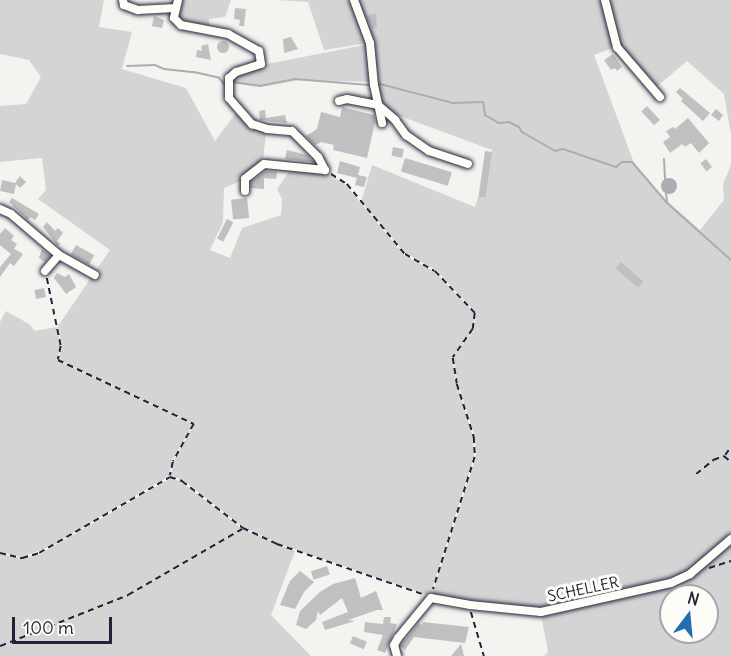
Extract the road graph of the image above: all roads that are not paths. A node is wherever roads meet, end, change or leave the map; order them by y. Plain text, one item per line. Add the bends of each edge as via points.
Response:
1 (123, 0) edge
2 (136, 0) edge
3 (354, 0) edge
4 (605, 0) edge
5 (177, 4) edge
6 (138, 10) junction
7 (660, 97) dead end
8 (339, 101) dead end
9 (378, 105) junction
10 (382, 123) dead end
11 (468, 164) dead end
12 (245, 191) dead end
13 (0, 209) edge
14 (59, 255) junction
15 (45, 271) road end
16 (95, 274) dead end
17 (731, 539) edge
18 (396, 653) edge
19 (386, 656) edge

1 - 6 street via 124,5
2 - 6 street
3 - 9 street via 370,43
4 - 7 street via 616,47
5 - 6 street
5 - 12 street via 174,18 181,25 228,34 259,51 261,64 229,78 229,98 252,123 292,131 318,157 325,171 264,164 244,179
8 - 9 street
9 - 10 street
9 - 11 street via 406,135 429,151
13 - 14 street
14 - 15 street
14 - 16 street
17 - 18 street, SCHELLER via 695,570 671,583 541,612 431,598 398,638
18 - 19 street

